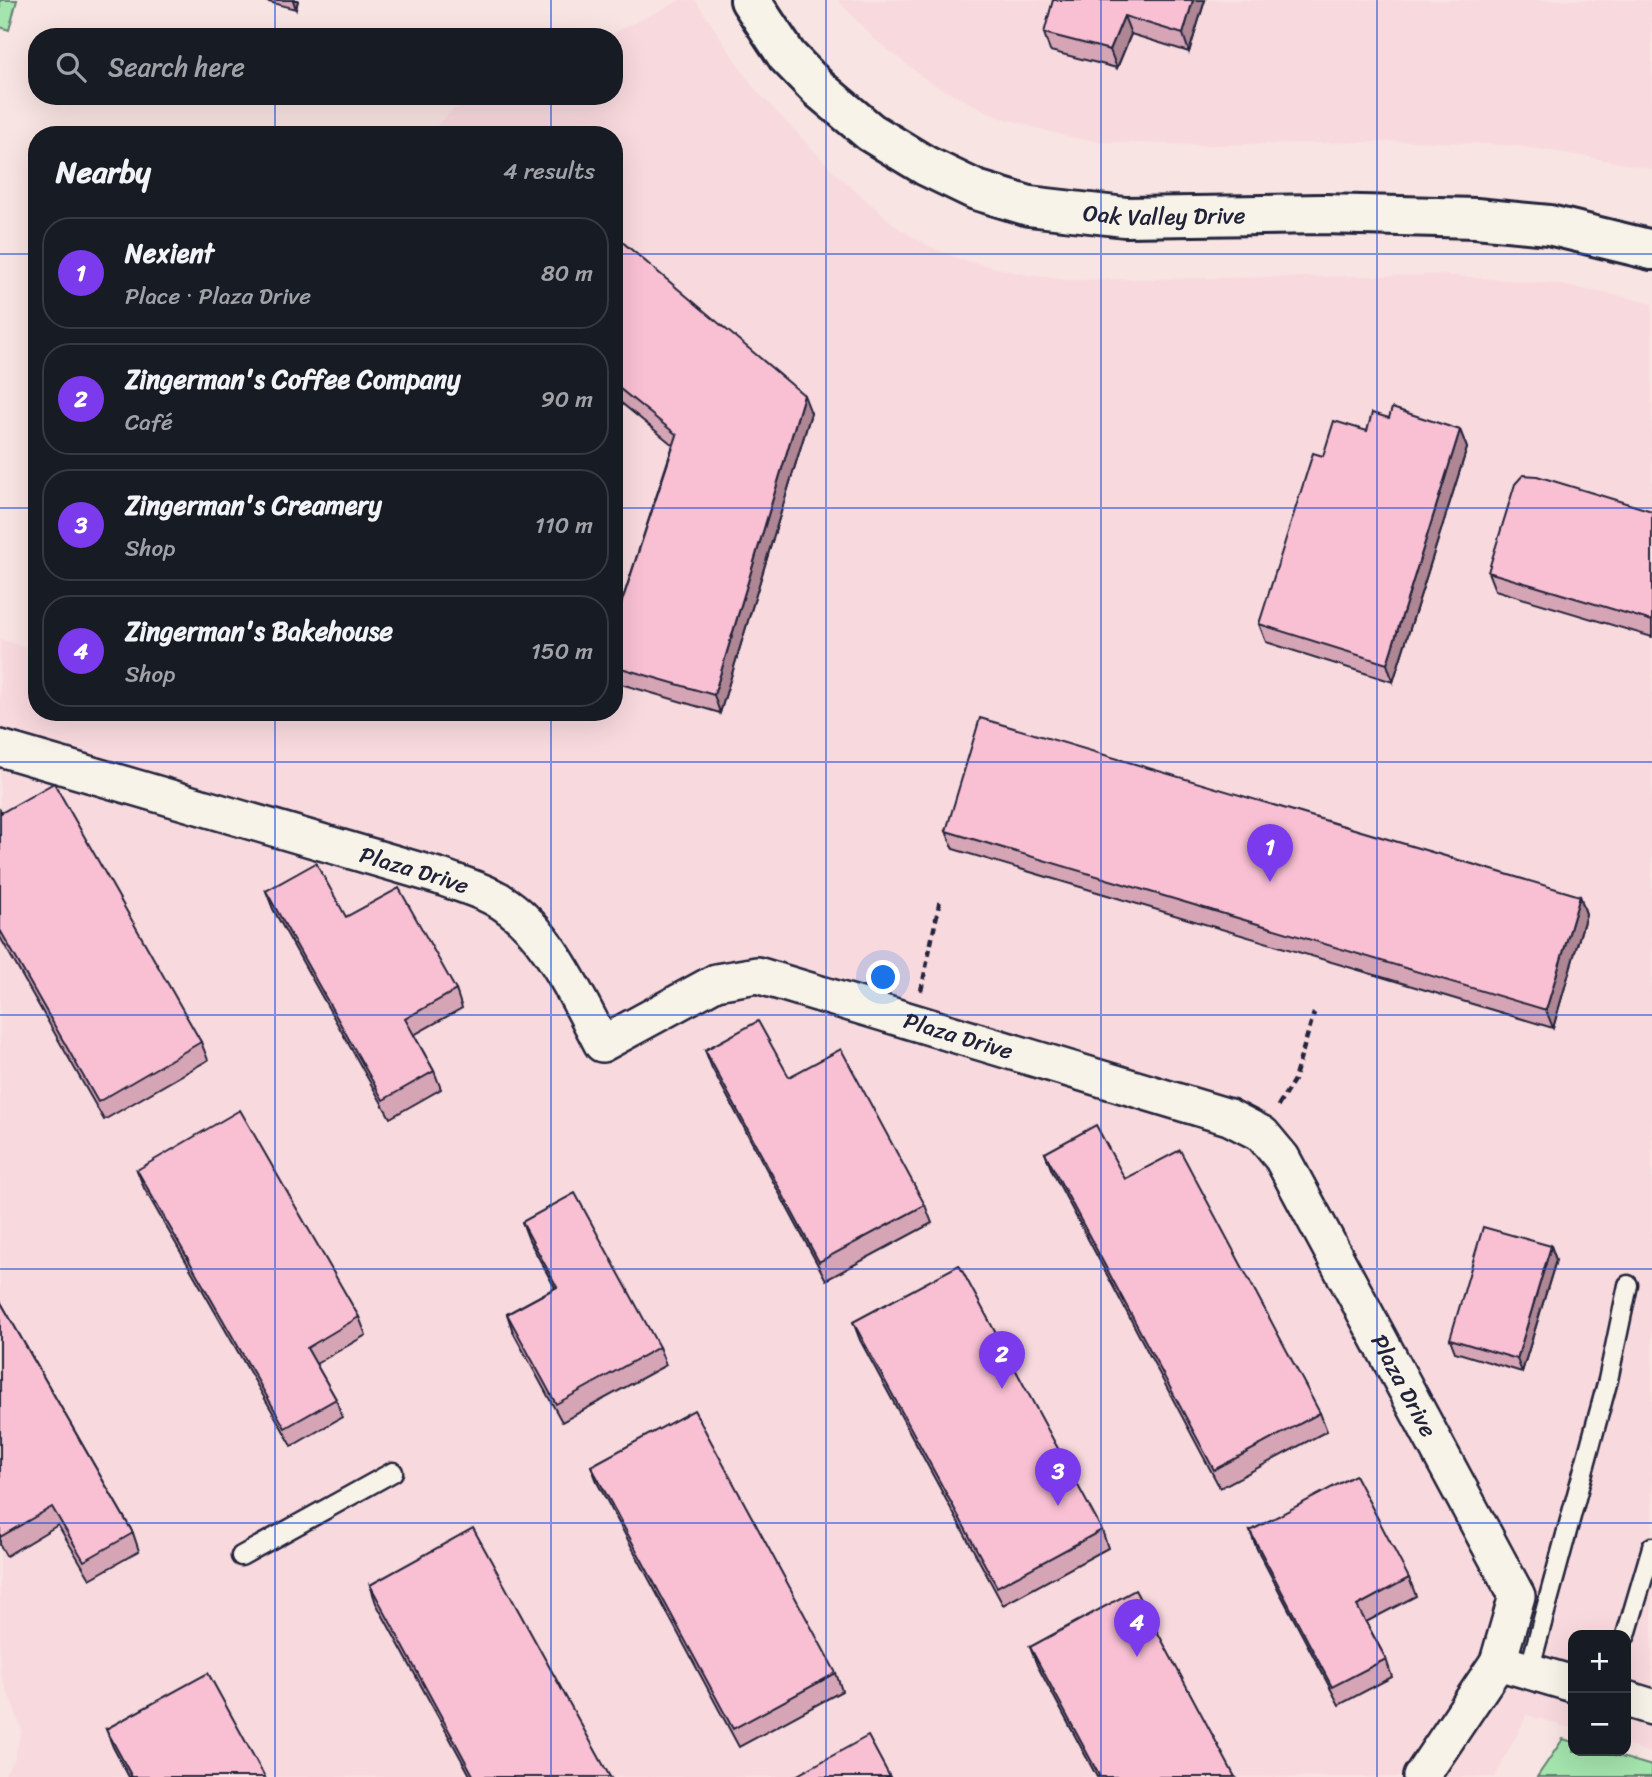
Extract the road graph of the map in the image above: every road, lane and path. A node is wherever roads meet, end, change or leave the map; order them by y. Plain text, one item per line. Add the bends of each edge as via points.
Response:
1 (750, 0) edge
2 (1652, 250) edge
3 (0, 748) edge
4 (940, 900) dead end
5 (1314, 1013) dead end
6 (914, 1022) junction
7 (1262, 1134) junction
8 (1628, 1285) dead end
9 (393, 1472) dead end
10 (1652, 1547) edge
11 (241, 1556) dead end
12 (1627, 1630) edge
13 (1513, 1666) junction
14 (1568, 1682) edge
15 (1631, 1701) edge
16 (1652, 1707) edge
17 (1421, 1777) edge

1 - 2 street, Oak Valley Drive via 787,56 870,132 976,190 1029,206 1125,217 1323,214 1476,218 1549,225
3 - 6 street, Plaza Drive via 441,877 493,897 535,929 602,1044 716,982 757,975
4 - 6 path
5 - 7 path via 1294,1080
6 - 7 street, Plaza Drive via 1229,1117
7 - 13 street, Plaza Drive via 1282,1157 1517,1596
8 - 13 lane via 1608,1380
9 - 11 lane
10 - 12 lane
13 - 14 street
13 - 17 street, Plaza Drive
15 - 16 street

